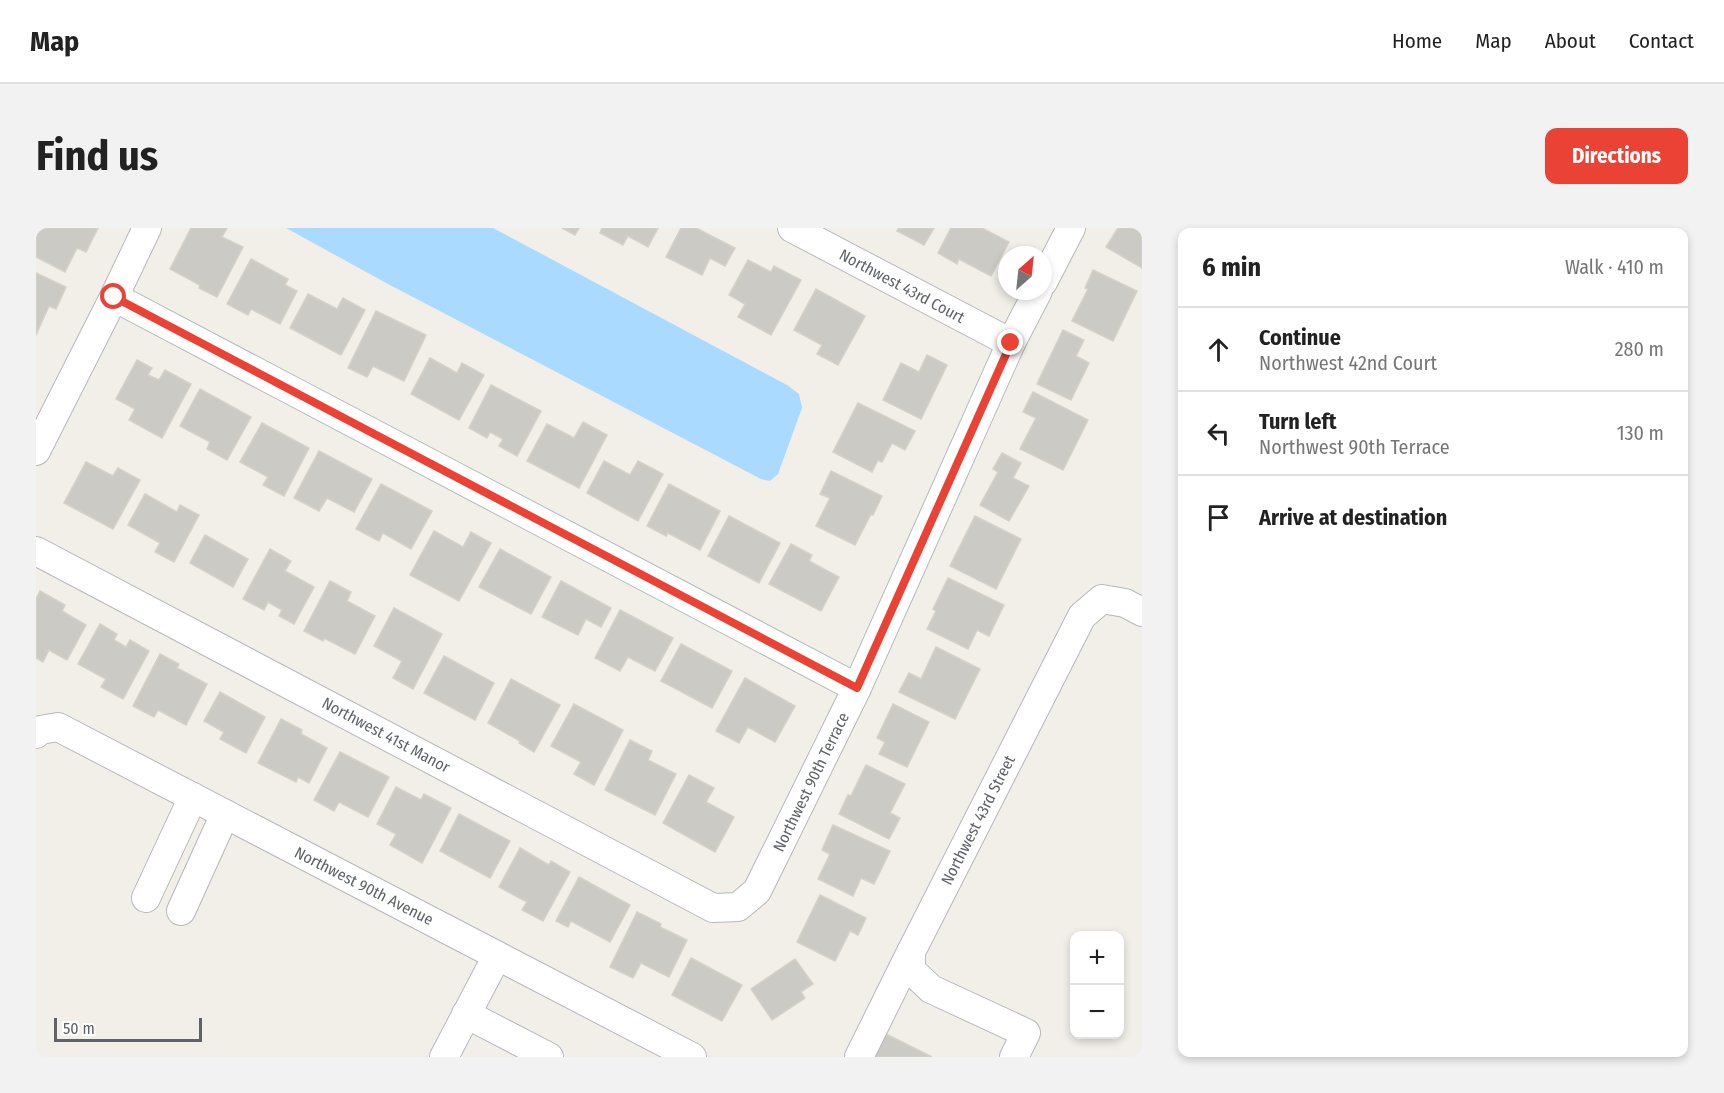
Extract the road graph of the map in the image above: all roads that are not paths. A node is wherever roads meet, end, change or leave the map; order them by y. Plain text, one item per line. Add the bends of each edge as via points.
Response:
1 (147, 228) edge
2 (792, 228) edge
3 (1071, 228) edge
4 (1052, 265) edge
5 (114, 297) junction
6 (1033, 300) edge
7 (1011, 343) junction
8 (36, 451) edge
9 (36, 551) edge
10 (1142, 612) edge
11 (857, 688) junction
12 (36, 734) edge
13 (193, 797) junction
14 (225, 814) junction
15 (146, 898) dead end
16 (738, 907) joint
17 (181, 911) dead end
18 (912, 952) junction
19 (497, 956) junction
20 (466, 1014) junction
21 (1020, 1045) edge
22 (444, 1057) edge
23 (549, 1057) edge
24 (692, 1057) edge
25 (859, 1057) edge

1 - 5 street
2 - 7 street, Northwest 43rd Court
3 - 4 street
5 - 8 street
5 - 11 street
6 - 7 street, Northwest 90th Terrace
7 - 11 street, Northwest 90th Terrace
9 - 16 street, Northwest 41st Manor via 713,908
10 - 18 street, Northwest 43rd Street via 1125,603 1102,599 1082,616
11 - 16 street, Northwest 90th Terrace via 757,891
12 - 13 street, Northwest 90th Avenue via 58,727
13 - 14 street, Northwest 90th Avenue
13 - 15 street
14 - 17 street
14 - 19 street, Northwest 90th Avenue
18 - 21 street via 911,970 931,989
18 - 25 street
19 - 20 street
19 - 24 street, Northwest 90th Avenue
20 - 22 street
20 - 23 street

